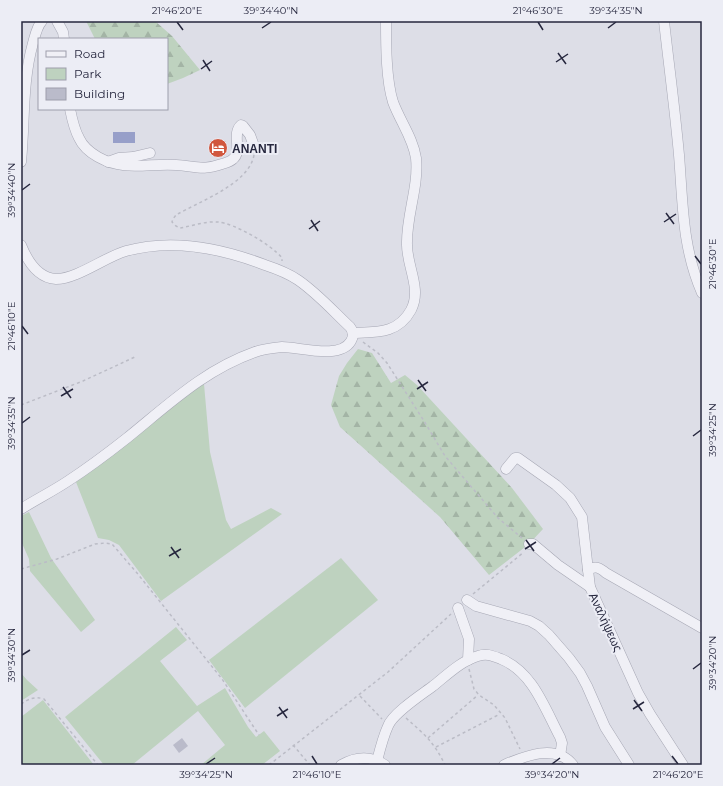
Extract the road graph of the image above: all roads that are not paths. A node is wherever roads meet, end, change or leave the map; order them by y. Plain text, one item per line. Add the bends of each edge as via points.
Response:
1 (42, 21) edge
2 (57, 21) edge
3 (386, 21) edge
4 (664, 21) edge
5 (64, 38) edge
6 (70, 110) edge
7 (254, 146) road end
8 (150, 153) dead end
9 (21, 162) edge
10 (107, 162) junction
11 (21, 245) edge
12 (702, 293) edge
13 (353, 335) junction
14 (506, 469) dead end
15 (21, 508) edge
16 (531, 544) road end
17 (588, 570) junction
18 (590, 588) junction
19 (467, 600) road end
20 (458, 608) road end
21 (702, 628) edge
22 (468, 660) junction
23 (560, 756) junction
24 (381, 763) edge
25 (341, 765) edge
26 (504, 765) edge
27 (574, 765) edge
28 (629, 765) edge
29 (683, 765) edge

1 - 9 street via 34,40 26,74
2 - 5 street
3 - 13 street via 386,48 393,101 416,158 407,229 408,260 416,287 415,301 405,318 391,329
4 - 12 street via 679,155 682,214 690,260
6 - 10 street via 81,143
7 - 10 street via 247,130 241,125 237,130 236,156 229,162 214,167 166,164 138,166
8 - 10 street
11 - 13 street via 33,267 44,275 56,279 69,276 124,251 149,246 190,246 250,259 298,280 350,327
13 - 15 street via 348,345 338,350 286,347 263,349 224,366 194,383 68,481
14 - 17 street, Αναλήψεως via 515,458 518,458 570,498 582,517
16 - 18 street
17 - 18 street, Αναλήψεως
17 - 21 street via 593,567 599,568
18 - 29 street, Αναλήψεως via 638,693
19 - 28 street via 476,606 530,621 549,635 580,673 605,727
20 - 22 street via 469,639
22 - 23 street via 487,654 494,656 514,666 528,679 560,737
22 - 24 street via 399,712 388,724
23 - 26 street via 544,753 524,756
23 - 27 street
24 - 25 street via 360,758

